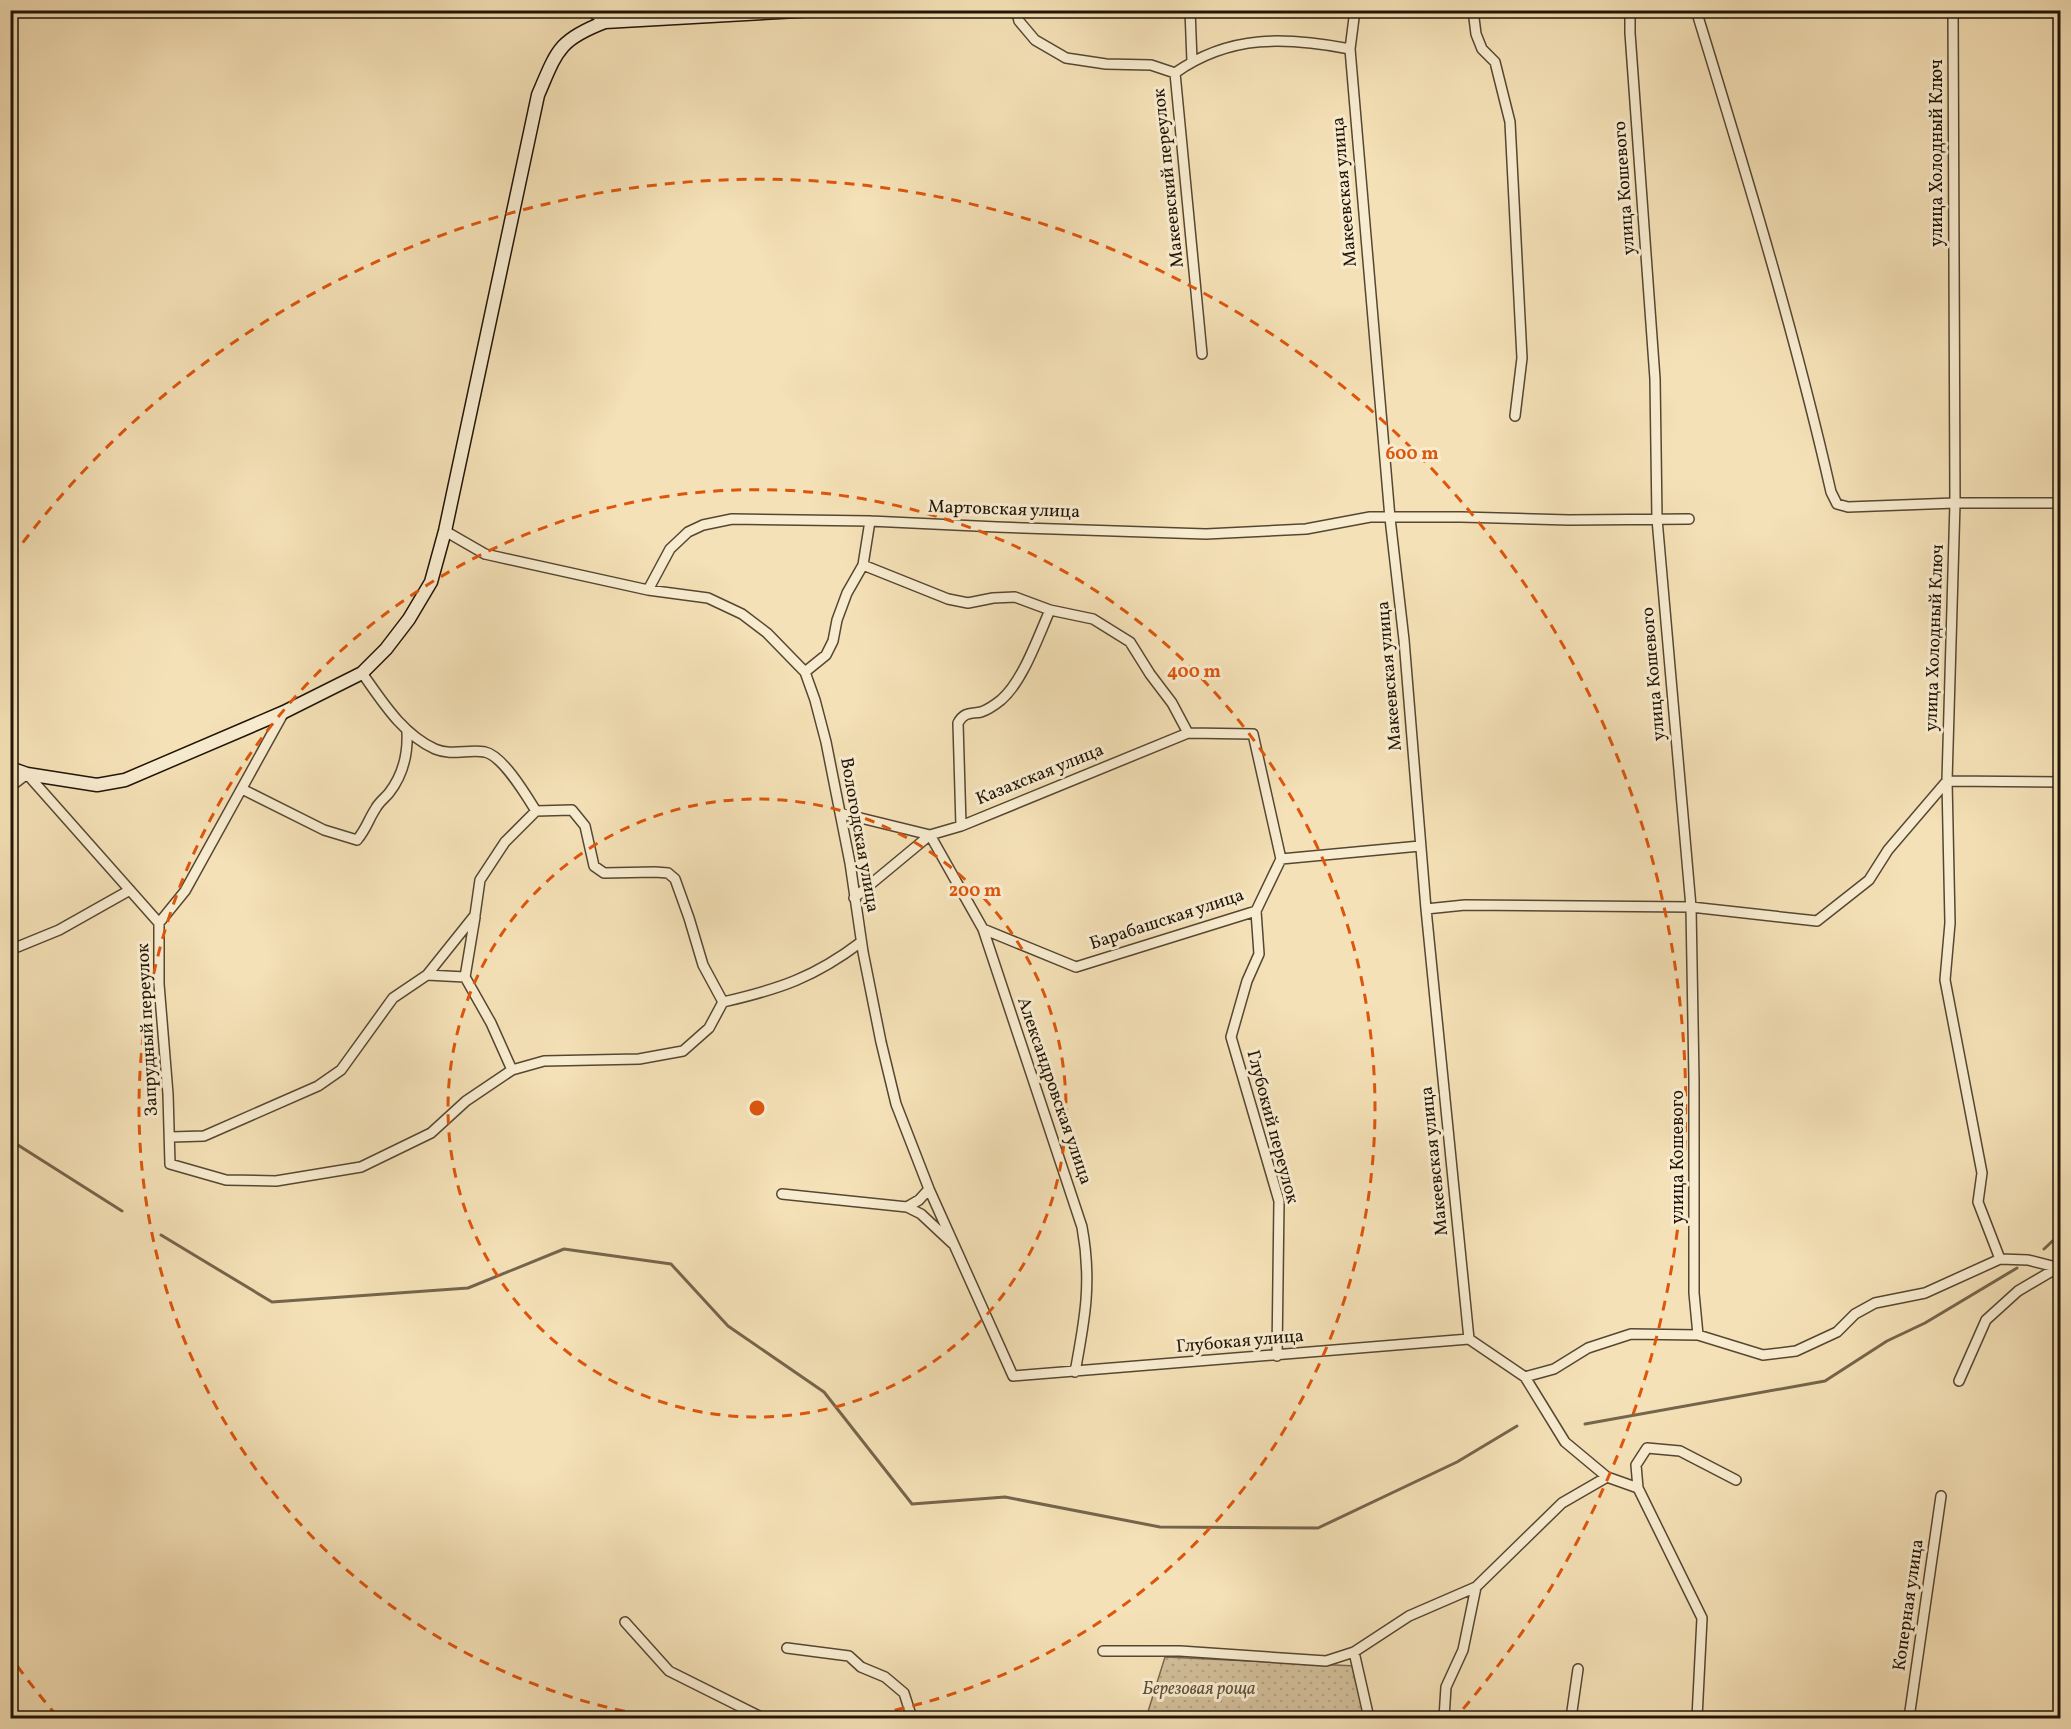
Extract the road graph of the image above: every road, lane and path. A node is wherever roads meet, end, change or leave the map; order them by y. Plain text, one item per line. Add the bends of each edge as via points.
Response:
1 (591, 10) edge
2 (816, 10) edge
3 (1016, 10) edge
4 (1190, 10) edge
5 (1355, 10) edge
6 (1473, 10) edge
7 (1630, 10) edge
8 (1696, 10) edge
9 (1953, 10) edge
10 (605, 22) junction
11 (1350, 49) junction
12 (1192, 61) junction
13 (1175, 73) junction
14 (1202, 354) dead end
15 (1515, 416) dead end
16 (1955, 503) junction
17 (2061, 503) edge
18 (1390, 518) junction
19 (1657, 519) junction
20 (1689, 519) dead end
21 (870, 521) junction
22 (445, 531) junction
23 (863, 565) junction
24 (648, 590) junction
25 (1050, 610) junction
26 (805, 672) junction
27 (362, 673) junction
28 (284, 712) junction
29 (407, 732) junction
30 (1188, 734) junction
31 (10, 768) edge
32 (27, 774) junction
33 (1947, 781) junction
34 (2061, 783) edge
35 (10, 787) edge
36 (242, 789) junction
37 (536, 811) junction
38 (840, 813) junction
39 (961, 826) junction
40 (930, 835) junction
41 (1420, 846) junction
42 (1281, 859) junction
43 (130, 890) junction
44 (854, 898) junction
45 (1691, 907) junction
46 (1426, 909) junction
47 (1256, 911) junction
48 (475, 915) junction
49 (159, 923) junction
50 (983, 929) junction
51 (861, 942) junction
52 (10, 950) edge
53 (427, 975) junction
54 (465, 977) junction
55 (723, 1002) junction
56 (512, 1070) junction
57 (171, 1137) junction
58 (929, 1190) junction
59 (782, 1194) dead end
60 (907, 1207) junction
61 (956, 1248) junction
62 (2000, 1259) junction
63 (2059, 1268) edge
64 (1698, 1335) junction
65 (1469, 1339) junction
66 (1277, 1356) junction
67 (1076, 1371) junction
68 (1013, 1376) joint
69 (1525, 1377) junction
70 (1959, 1381) dead end
71 (1607, 1477) junction
72 (1736, 1480) dead end
73 (1638, 1488) junction
74 (1941, 1496) dead end
75 (1476, 1587) junction
76 (625, 1622) dead end
77 (787, 1648) dead end
78 (1103, 1651) dead end
79 (1353, 1652) junction
80 (1578, 1669) dead end
81 (763, 1719) edge
82 (912, 1719) edge
83 (1369, 1719) edge
84 (1444, 1719) edge
85 (1571, 1719) edge
86 (1697, 1719) edge
87 (1909, 1719) edge

1 - 10 street
2 - 10 main road
3 - 13 street, Макеевский переулок via 1019,21 1035,40 1066,58 1106,64 1151,64
4 - 12 street
5 - 11 street, Макеевская улица
6 - 15 street via 1476,34 1482,49 1495,62 1510,122 1522,358
7 - 19 street, улица Кошевого via 1654,379
8 - 16 street via 1736,138 1837,504 1848,507
9 - 16 street, улица Холодный Ключ
10 - 22 main road via 573,36 561,47 538,95
11 - 12 street via 1289,40 1239,44
11 - 18 street, Макеевская улица
12 - 13 street
13 - 14 street, Макеевский переулок
16 - 17 street
16 - 33 street, улица Холодный Ключ
18 - 19 street, Мартовская улица
18 - 21 street, Мартовская улица via 1370,516 1306,529 1206,534
18 - 41 street, Макеевская улица
19 - 20 street, Мартовская улица
19 - 45 street, улица Кошевого
21 - 23 street
21 - 24 street, Мартовская улица via 732,519 703,525 688,532 670,549
22 - 24 street, Вологодская улица via 485,554
22 - 27 main road via 431,582 392,642
23 - 25 street via 948,599 968,603 1015,597
23 - 26 street via 847,593 826,655
24 - 26 street, Вологодская улица via 708,598 742,614
25 - 30 street via 1093,619 1130,642 1172,702
25 - 39 street via 1026,667 1002,699 982,712 961,716 958,723
26 - 38 street, Вологодская улица via 821,721
27 - 28 main road
27 - 29 street
28 - 32 main road via 125,780 97,785
28 - 36 street, Запрудный переулок
29 - 36 street via 405,763 357,840 324,830
29 - 37 street via 436,750 487,752 507,767
30 - 39 street, Казахская улица
30 - 42 street, Казахская улица via 1253,734
31 - 32 main road
32 - 35 street
32 - 43 street
33 - 34 street
33 - 45 street via 1888,850 1869,880 1817,921
33 - 62 street, улица Холодный Ключ via 1950,923 1945,980 1982,1173 1978,1202
36 - 49 street, Запрудный переулок via 185,891
37 - 48 street via 505,842 480,880
37 - 55 street via 572,810 585,826 594,866 604,873 668,873 675,879 703,965
38 - 40 street, Казахская улица
38 - 44 street, Вологодская улица
39 - 40 street, Казахская улица
40 - 44 street
40 - 50 street, Александровская улица
41 - 42 street
41 - 46 street, Макеевская улица
42 - 47 street, Барабашская улица
43 - 49 street
43 - 52 street via 59,930
44 - 51 street, Вологодская улица
45 - 46 street via 1465,905
45 - 64 street, улица Кошевого via 1694,1293
46 - 65 street, Макеевская улица
47 - 50 street, Барабашская улица via 1076,967
47 - 66 street, Глубокий переулок via 1259,954 1247,981 1232,1037 1279,1201
48 - 53 street
48 - 54 street
49 - 57 street, Запрудный переулок via 159,984
50 - 67 street, Александровская улица via 1083,1227 1087,1304
51 - 55 street via 835,962 798,981
51 - 58 street, Вологодская улица via 896,1104
53 - 54 street
53 - 57 street via 393,998 341,1070 318,1086 204,1136
54 - 56 street
55 - 56 street via 709,1028 682,1051 639,1059 544,1061
56 - 57 street, Запрудный переулок via 466,1101 431,1132 361,1167 276,1181 226,1180 171,1164
58 - 60 street
58 - 61 street, Вологодская улица
59 - 60 street
60 - 61 street via 921,1214
61 - 68 street, Вологодская улица
62 - 63 street via 2028,1260
62 - 64 street via 1925,1293 1875,1303 1855,1314 1838,1332 1796,1351 1763,1355
63 - 70 street via 2018,1292 1986,1320
64 - 69 street via 1631,1334 1588,1348 1554,1369
65 - 66 street, Глубокая улица
65 - 69 street
66 - 67 street, Глубокая улица
67 - 68 street, Глубокая улица
69 - 71 street via 1565,1442
71 - 73 street
71 - 75 street via 1562,1503
72 - 73 street via 1680,1451 1647,1448 1636,1465
73 - 86 street via 1702,1618
74 - 87 street, Коперная улица
75 - 79 street via 1409,1616
75 - 84 street via 1463,1650 1446,1687
76 - 81 street via 669,1671
77 - 82 street via 849,1656 904,1693
78 - 79 street via 1326,1661
79 - 83 street
80 - 85 street

